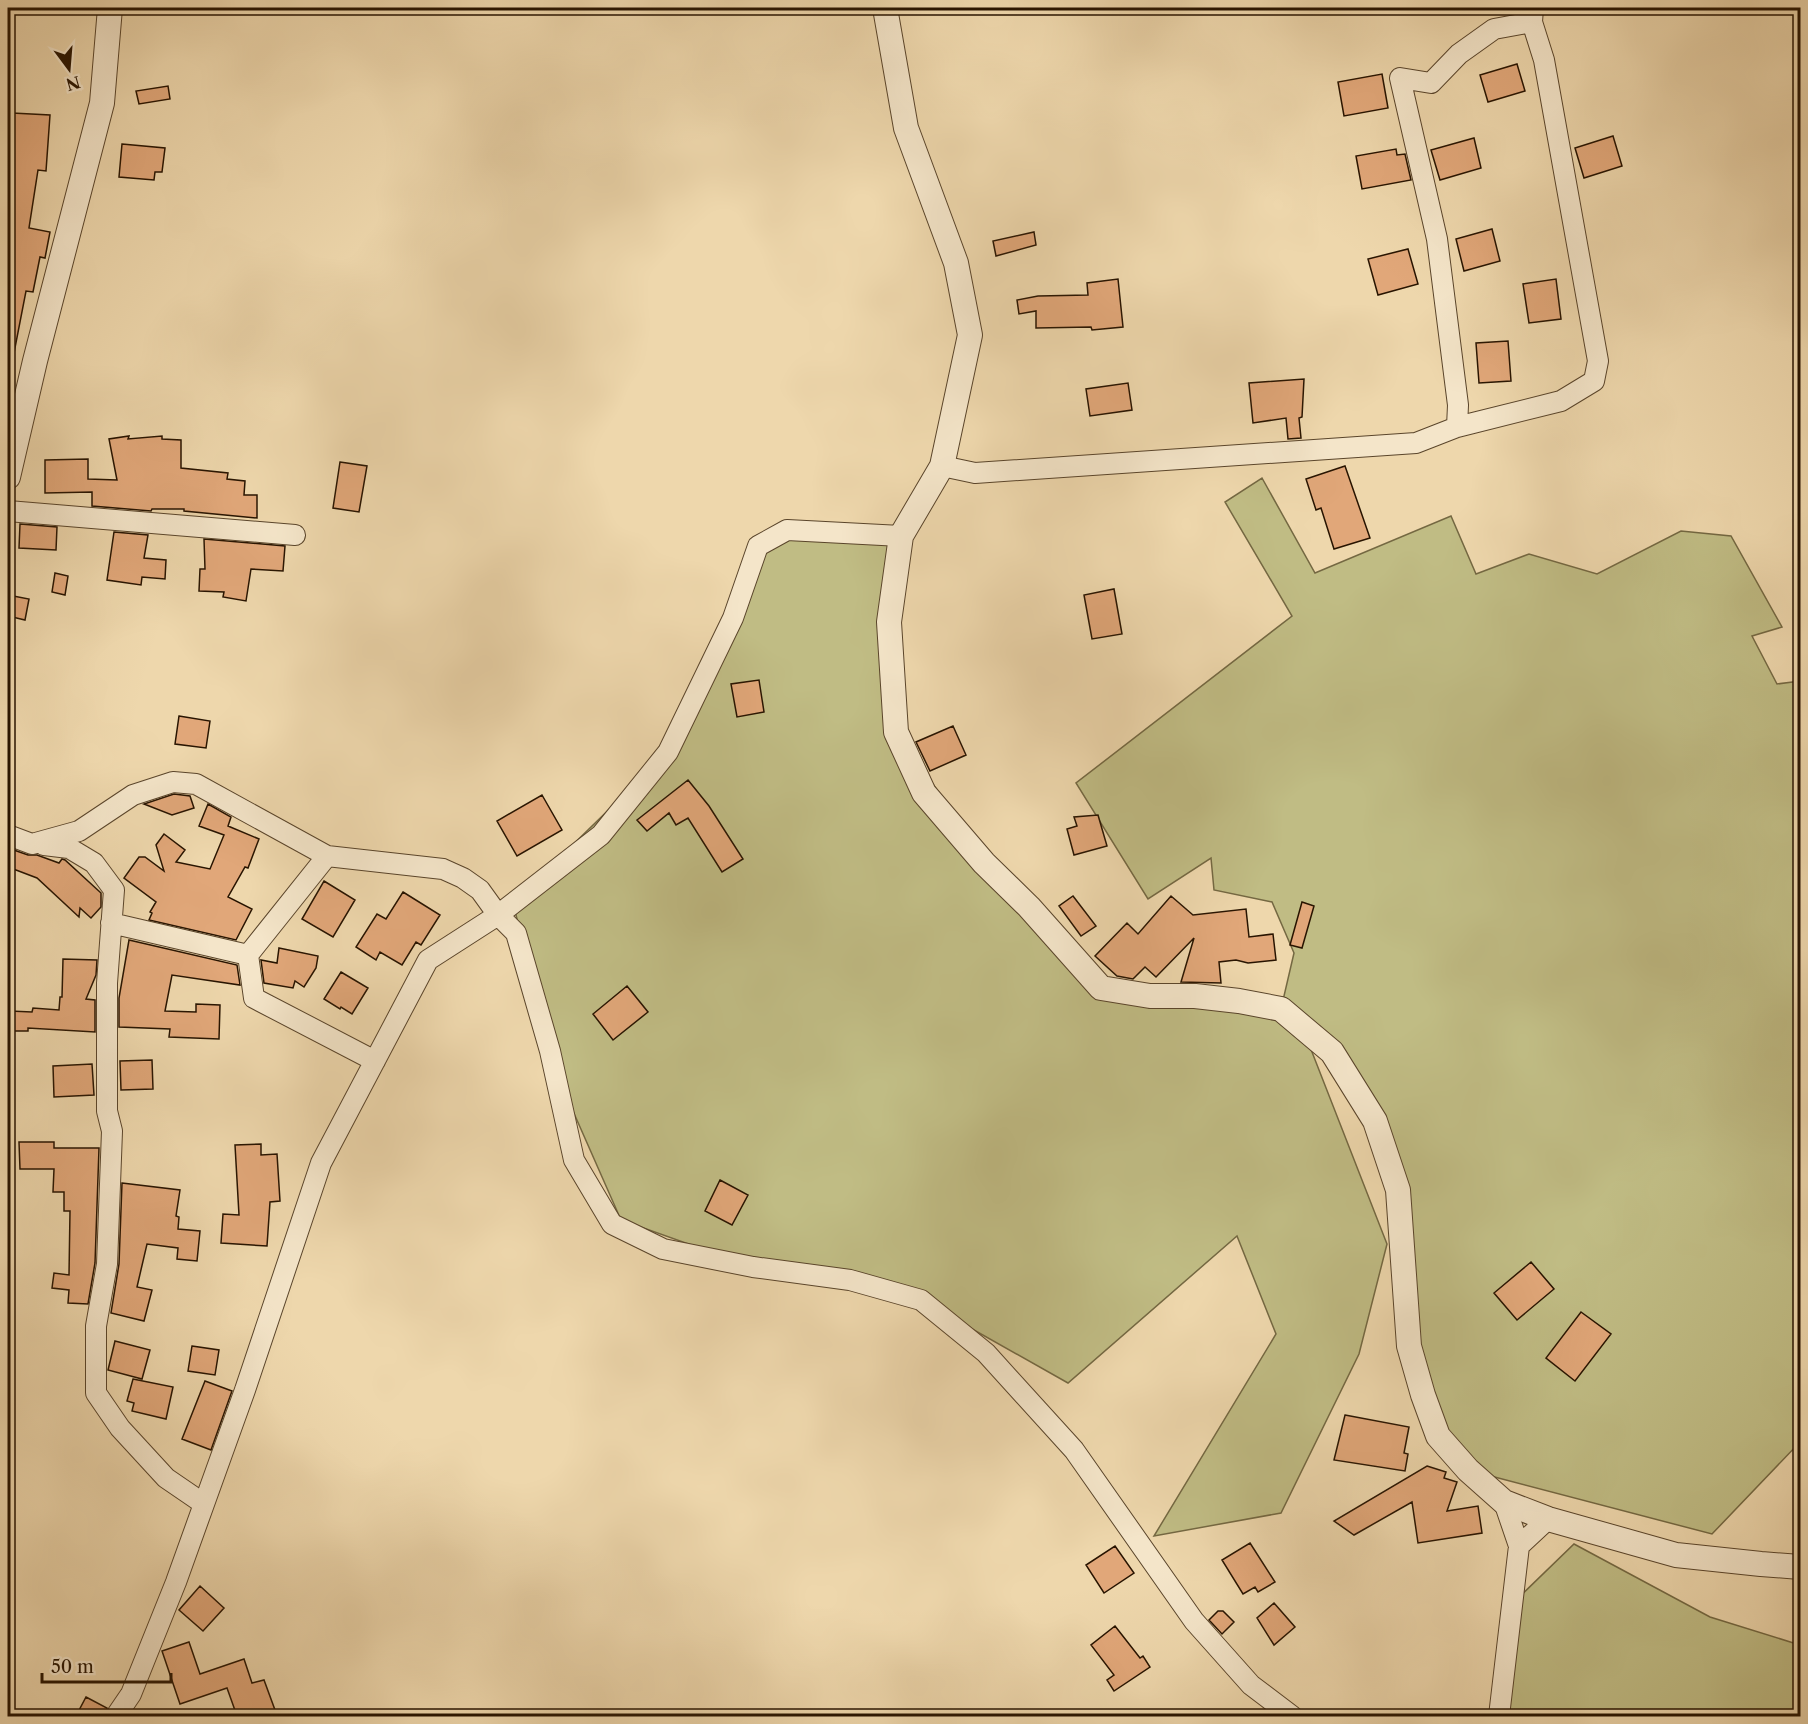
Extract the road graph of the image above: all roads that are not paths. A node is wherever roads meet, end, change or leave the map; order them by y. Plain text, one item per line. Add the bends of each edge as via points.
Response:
1 (110, 8) edge
2 (885, 8) edge
3 (1532, 15) edge
4 (1457, 428) junction
5 (942, 466) junction
6 (8, 477) edge
7 (8, 511) edge
8 (295, 535) dead end
9 (902, 536) junction
10 (8, 835) edge
11 (32, 844) junction
12 (327, 856) junction
13 (498, 915) junction
14 (111, 923) junction
15 (248, 955) junction
16 (375, 1061) junction
17 (1504, 1502) junction
18 (204, 1504) junction
19 (1548, 1519) junction
20 (1519, 1546) junction
21 (1800, 1567) edge
22 (116, 1716) edge
23 (1292, 1716) edge
24 (1499, 1716) edge

1 - 6 street via 102,103
2 - 5 street via 906,128 956,263 970,335
3 - 4 street via 1494,29 1459,54 1431,83 1400,78 1437,238 1458,405
3 - 4 street via 1544,60 1598,361 1594,381 1562,401
4 - 5 street via 1416,443 975,472
5 - 9 street
7 - 8 street
9 - 13 street via 787,530 758,546 733,618 668,752 601,836
9 - 17 street via 889,622 896,732 924,793 1101,988 1150,996 1239,1001 1281,1009 1332,1052 1375,1121 1398,1191 1409,1346 1438,1436
10 - 11 street
11 - 12 street via 79,831 133,795 173,782 196,784
11 - 14 street via 69,848 94,863 114,890
12 - 13 street via 443,869 480,890
12 - 15 street
13 - 16 street via 428,960
13 - 23 street via 516,933 550,1051 574,1160 612,1224 663,1249 753,1267 850,1280 921,1300 986,1353 1074,1450 1194,1620 1251,1685
14 - 15 street
14 - 18 street via 107,1111 112,1131 107,1264 96,1326 96,1393 120,1428 166,1478
15 - 16 street via 254,998
16 - 18 street via 321,1163
17 - 19 street
17 - 20 street
18 - 22 street via 130,1694
19 - 20 street
19 - 21 street via 1676,1555
20 - 24 street

